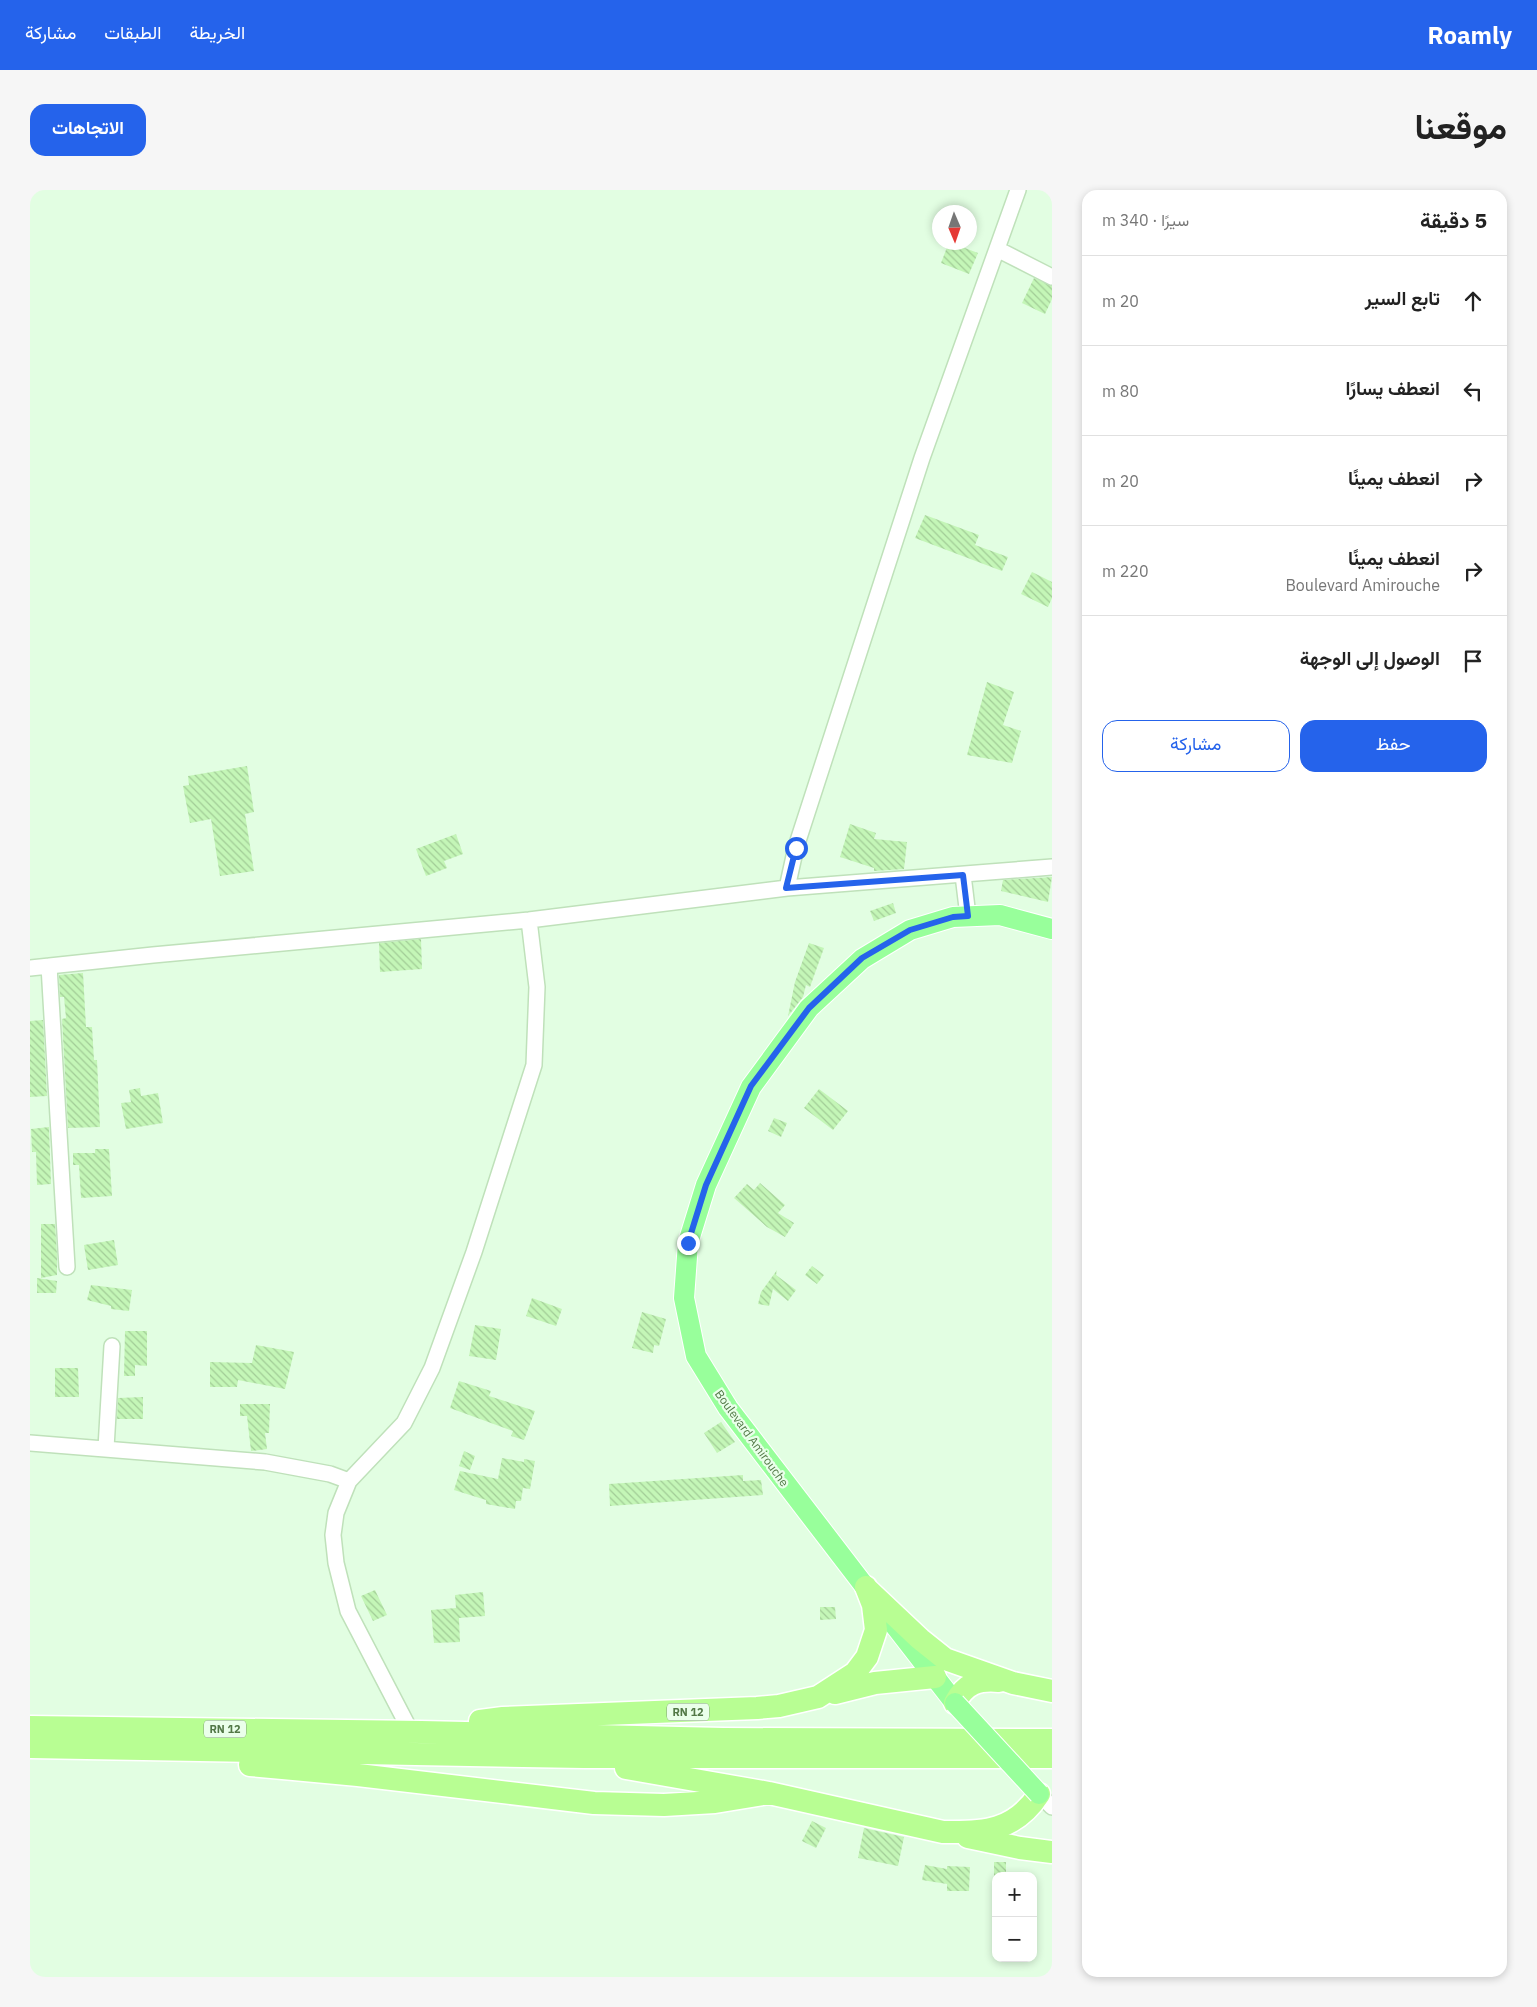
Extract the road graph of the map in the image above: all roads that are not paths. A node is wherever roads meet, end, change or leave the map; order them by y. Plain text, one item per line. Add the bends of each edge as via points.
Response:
1 (1018, 190) edge
2 (997, 249) junction
3 (1052, 277) edge
4 (1052, 867) edge
5 (963, 875) junction
6 (786, 888) junction
7 (968, 916) junction
8 (529, 920) junction
9 (1052, 928) edge
10 (49, 966) junction
11 (30, 968) edge
12 (68, 1267) dead end
13 (112, 1346) dead end
14 (30, 1443) edge
15 (106, 1448) junction
16 (349, 1480) junction
17 (860, 1581) junction
18 (934, 1677) junction
19 (1013, 1683) junction
20 (1052, 1691) edge
21 (818, 1697) junction
22 (955, 1703) junction
23 (30, 1727) edge
24 (416, 1732) junction
25 (1052, 1740) edge
26 (30, 1747) edge
27 (55, 1747) junction
28 (584, 1757) junction
29 (1052, 1757) edge
30 (667, 1775) junction
31 (769, 1793) junction
32 (1046, 1801) edge
33 (602, 1802) junction
34 (943, 1832) junction
35 (1049, 1848) edge

1 - 2 street
2 - 3 street
2 - 6 street via 922,458 796,848
4 - 5 street
5 - 6 street
5 - 7 street
6 - 8 street
7 - 9 main road, Boulevard Amirouche / RN 12 via 1000,915
7 - 17 main road, Boulevard Amirouche / RN 12 via 953,917 910,930 862,958 809,1008 751,1086 706,1185 688,1243 684,1298 696,1356 728,1408
8 - 10 street
8 - 16 street via 537,987 534,1065 517,1121 432,1368 404,1423
10 - 11 street
10 - 12 street
13 - 15 street
14 - 15 street
15 - 16 street via 265,1462
16 - 24 street via 336,1513 333,1535 348,1611
17 - 18 main road, Boulevard Amirouche / RN 12
17 - 19 highway via 945,1659
17 - 21 highway, RN 12 via 873,1605 876,1630 867,1657 855,1673
18 - 21 highway via 875,1683
18 - 22 main road, Boulevard Amirouche / RN 12
19 - 20 highway
19 - 22 highway via 988,1680 972,1683 960,1692
21 - 24 highway, RN 12 via 757,1708 503,1718
22 - 32 main road, RN 12, bridge
23 - 24 highway, RN 12
24 - 25 highway via 723,1739
26 - 27 highway, RN 12
27 - 28 highway, RN 12
27 - 33 highway
28 - 29 highway
28 - 30 highway, RN 12
30 - 31 highway, RN 12
30 - 33 highway
31 - 33 highway via 689,1804
31 - 34 highway, RN 12
32 - 34 highway, RN 12 via 999,1827 972,1833
34 - 35 highway via 994,1843

